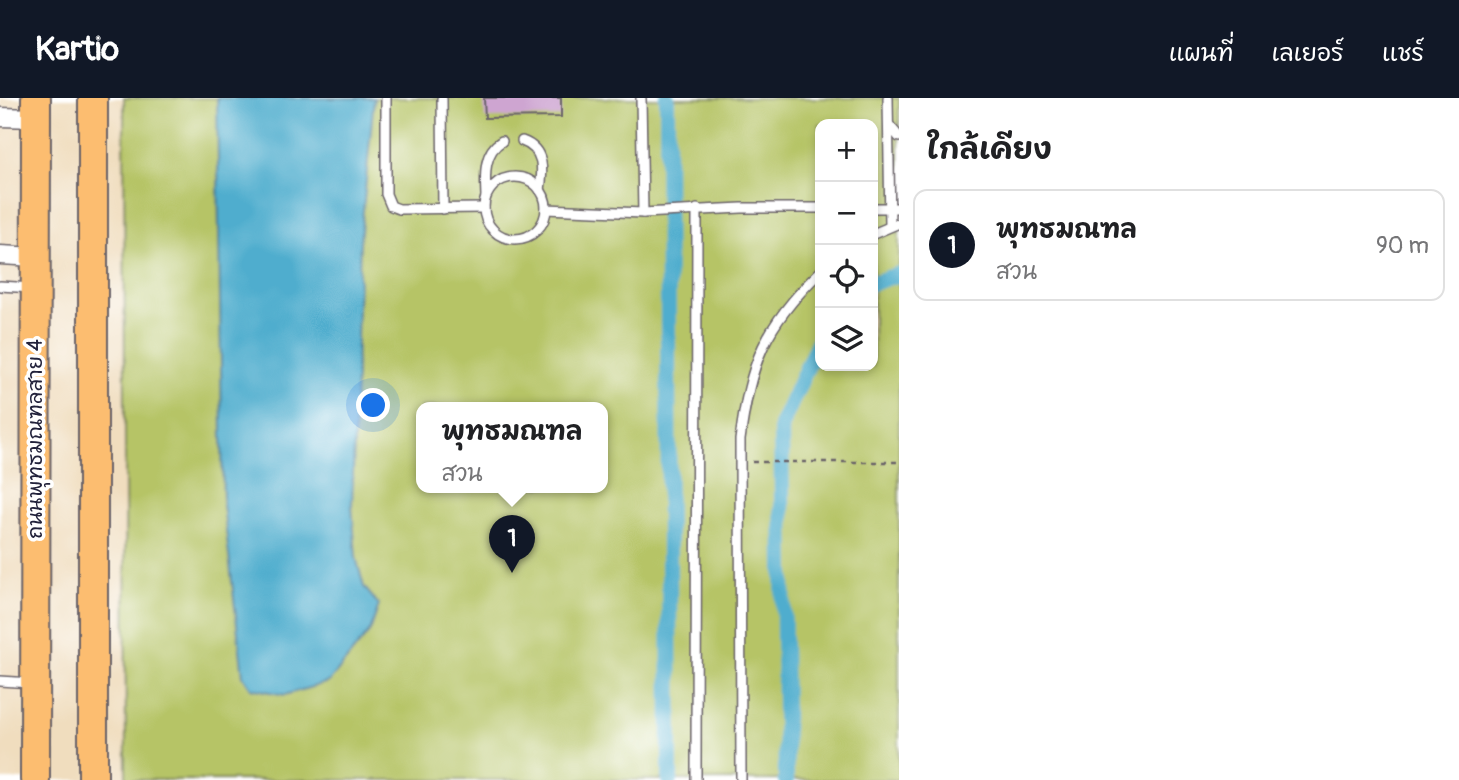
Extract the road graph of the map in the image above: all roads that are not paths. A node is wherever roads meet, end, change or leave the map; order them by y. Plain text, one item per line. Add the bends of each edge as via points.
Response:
1 (93, 98) edge
2 (386, 98) edge
3 (641, 98) edge
4 (888, 98) edge
5 (442, 99) edge
6 (36, 108) edge
7 (0, 117) edge
8 (889, 125) junction
9 (899, 137) edge
10 (502, 141) dead end
11 (522, 141) dead end
12 (540, 190) junction
13 (485, 204) junction
14 (815, 208) edge
15 (878, 208) edge
16 (888, 208) junction
17 (899, 208) edge
18 (443, 209) junction
19 (546, 209) junction
20 (697, 209) junction
21 (643, 213) junction
22 (895, 224) edge
23 (878, 232) edge
24 (0, 255) edge
25 (36, 257) junction
26 (815, 277) edge
27 (0, 286) edge
28 (36, 288) junction
29 (0, 681) edge
30 (34, 683) junction
31 (94, 776) edge
32 (35, 780) edge
33 (696, 780) edge
34 (741, 780) edge

1 - 31 main road
2 - 18 lane via 386,194 391,206
3 - 21 lane
4 - 8 lane
5 - 18 lane
6 - 7 street
6 - 25 main road, ถนนพุทธมณฑลสาย 4
8 - 9 lane
8 - 16 lane
10 - 13 lane via 494,146 485,167
11 - 12 lane via 535,148 541,159
12 - 13 lane via 525,179 506,179 497,183
12 - 19 lane
13 - 18 lane
13 - 19 lane via 491,228 520,239 538,228
14 - 20 lane
15 - 16 lane
16 - 17 lane
16 - 22 lane
19 - 21 lane
20 - 21 lane
20 - 33 lane
22 - 23 lane
24 - 25 street
25 - 28 main road, ถนนพุทธมณฑลสาย 4
26 - 34 lane via 766,337 752,371 740,440
27 - 28 lane
28 - 30 main road, ถนนพุทธมณฑลสาย 4
29 - 30 lane
30 - 32 main road, ถนนพุทธมณฑลสาย 4

